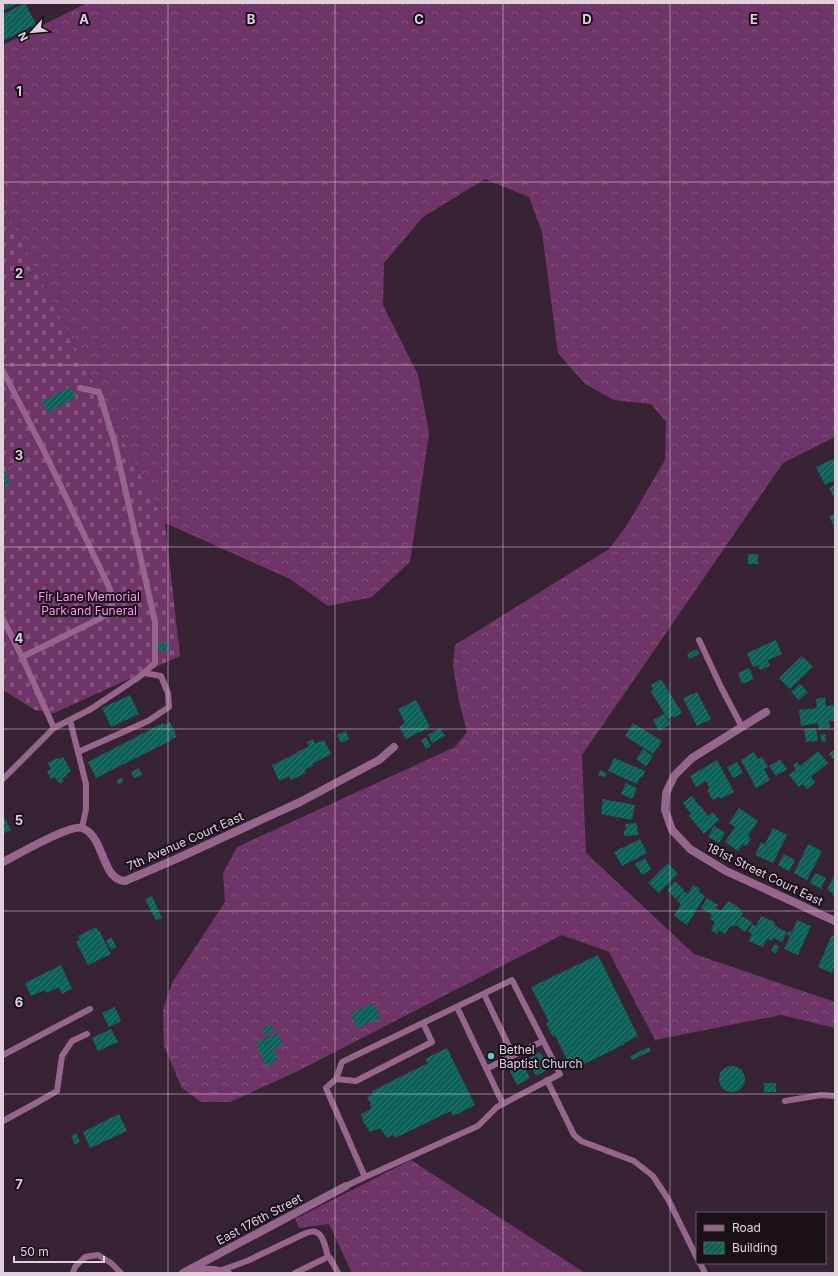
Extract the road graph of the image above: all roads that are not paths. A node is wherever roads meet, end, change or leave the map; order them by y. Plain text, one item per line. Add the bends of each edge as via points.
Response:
1 (3, 371) edge
2 (80, 388) dead end
3 (3, 619) edge
4 (699, 640) dead end
5 (22, 657) junction
6 (144, 673) junction
7 (766, 712) dead end
8 (70, 720) junction
9 (742, 727) junction
10 (54, 728) junction
11 (394, 747) dead end
12 (78, 752) junction
13 (3, 779) edge
14 (82, 828) junction
15 (3, 862) edge
16 (835, 921) edge
17 (484, 994) junction
18 (457, 1007) junction
19 (90, 1008) dead end
20 (423, 1023) junction
21 (87, 1034) dead end
22 (543, 1041) junction
23 (3, 1054) edge
24 (513, 1055) junction
25 (486, 1068) junction
26 (336, 1079) junction
27 (547, 1080) junction
28 (835, 1096) edge
29 (785, 1101) dead end
30 (503, 1104) junction
31 (3, 1121) edge
32 (365, 1177) junction
33 (346, 1186) joint
34 (696, 1256) edge
35 (328, 1257) junction
36 (700, 1264) edge
37 (222, 1270) junction
38 (72, 1273) edge
39 (121, 1273) edge
40 (184, 1273) edge
41 (229, 1273) edge
42 (295, 1273) edge
43 (338, 1273) edge
44 (705, 1273) edge

1 - 5 lane via 109,586 112,601 111,609 101,618
2 - 6 lane via 99,392 115,444 155,622 155,663
3 - 5 lane
4 - 9 lane
5 - 10 lane
6 - 8 lane
6 - 12 lane via 161,676 168,693 169,707 148,722
7 - 9 street, 181st Street Court East
8 - 10 lane
8 - 12 lane
9 - 16 street, 181st Street Court East via 692,758 674,776 666,793 665,810 672,830 690,849 726,871
10 - 13 lane
11 - 14 street, 7th Avenue Court East via 379,760 300,802 125,881 121,881 112,873 94,837
12 - 14 lane via 86,784 86,809
14 - 15 street via 63,832
17 - 18 lane
17 - 22 lane via 512,980
17 - 24 lane
18 - 20 lane
18 - 25 lane
19 - 23 lane
20 - 26 lane via 342,1062
20 - 26 lane via 432,1042 356,1081
21 - 31 lane via 72,1041 62,1056 57,1091
22 - 24 lane
22 - 27 lane via 560,1074
24 - 25 lane
25 - 30 lane
26 - 32 lane via 326,1088
27 - 30 lane
27 - 34 lane via 574,1135 581,1141 634,1161 652,1176 668,1199
28 - 29 lane via 821,1095
30 - 32 lane via 497,1106 478,1126
32 - 33 lane
33 - 40 street, East 176th Street
35 - 37 lane via 322,1240 314,1231
35 - 42 lane
35 - 43 lane
36 - 44 lane
37 - 40 lane via 194,1270
37 - 41 lane
38 - 39 lane via 85,1257 98,1254

